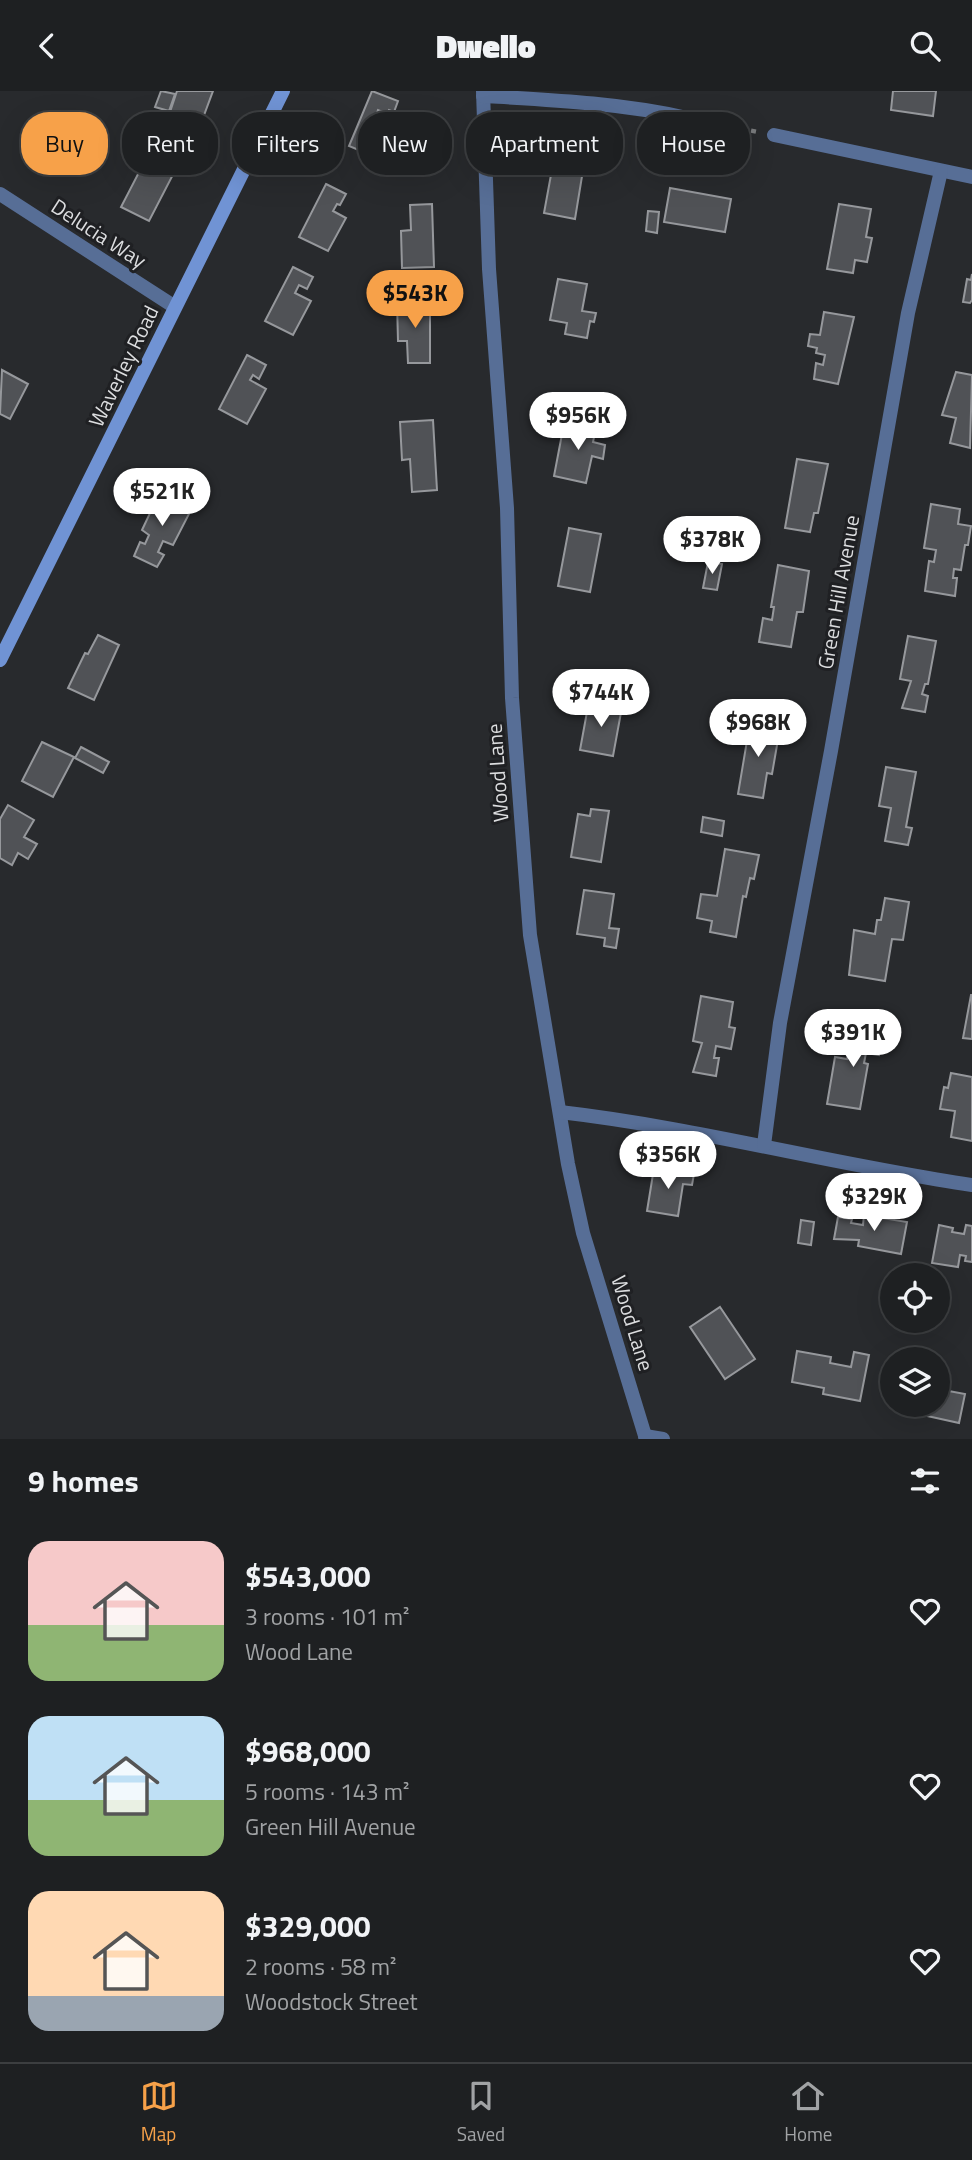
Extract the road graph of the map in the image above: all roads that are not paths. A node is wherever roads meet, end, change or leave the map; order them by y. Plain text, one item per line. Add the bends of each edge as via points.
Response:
1 (283, 91) edge
2 (483, 94) edge
3 (658, 112) edge
4 (774, 135) road end
5 (941, 171) junction
6 (972, 177) edge
7 (0, 194) edge
8 (175, 307) junction
9 (0, 660) edge
10 (560, 1112) junction
11 (764, 1145) junction
12 (972, 1185) edge
13 (646, 1438) edge
14 (663, 1439) edge

1 - 8 main road, Waverley Road
2 - 3 street
2 - 10 street, Wood Lane via 489,269 507,508 512,698 530,935
4 - 5 street
5 - 6 street
5 - 11 street, Green Hill Avenue via 908,313 780,1023
7 - 8 street, Delucia Way
8 - 9 main road, Waverley Road
10 - 11 street
10 - 13 street, Wood Lane via 583,1233
11 - 12 street
13 - 14 street

